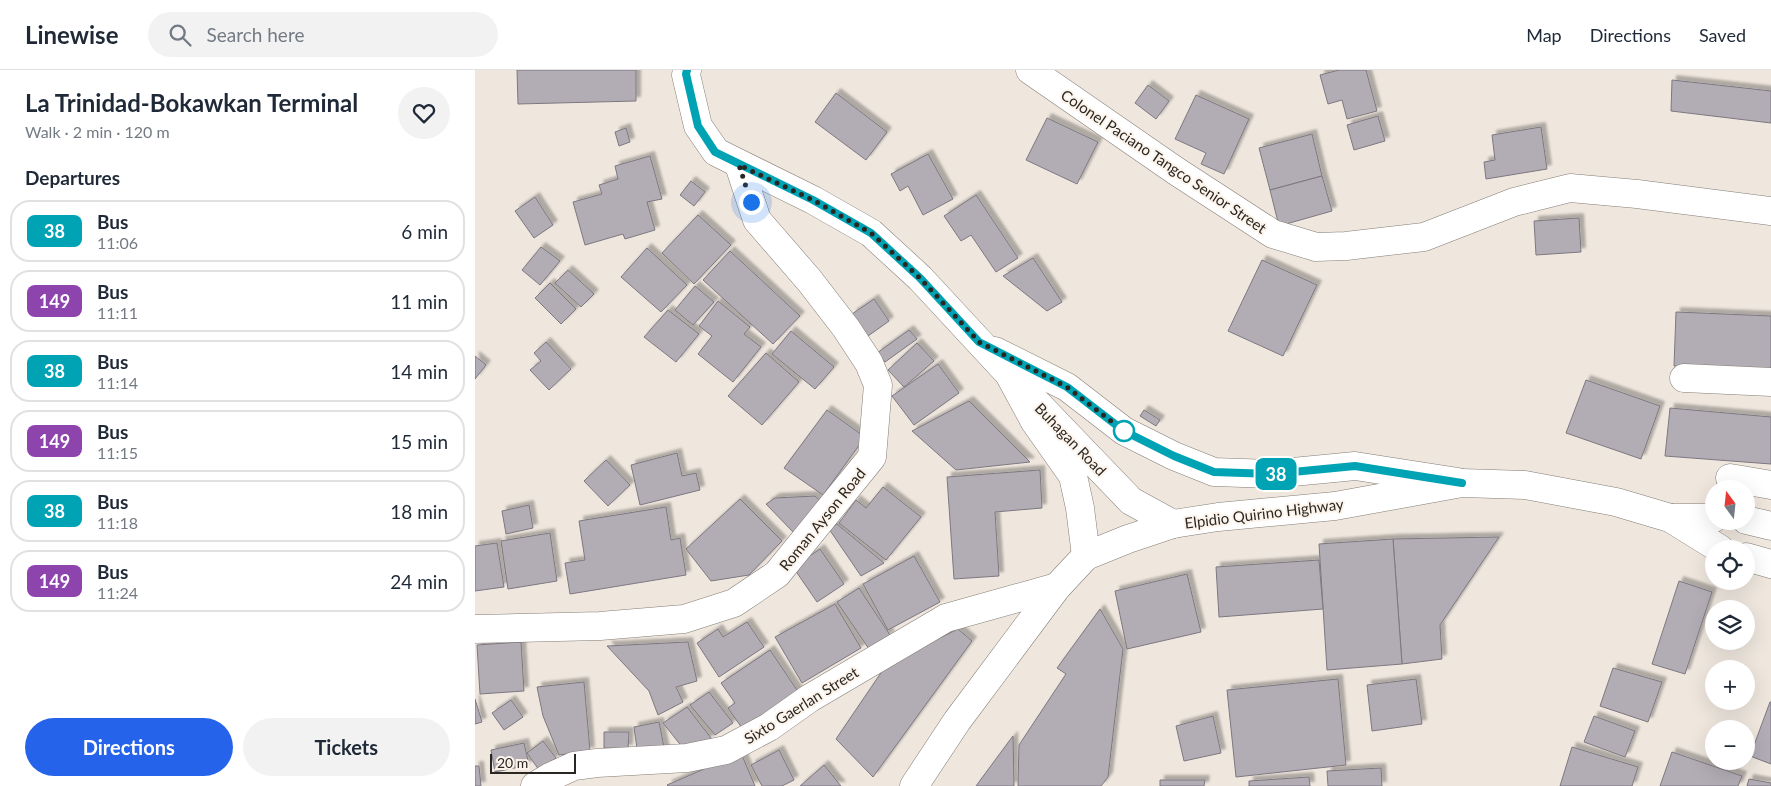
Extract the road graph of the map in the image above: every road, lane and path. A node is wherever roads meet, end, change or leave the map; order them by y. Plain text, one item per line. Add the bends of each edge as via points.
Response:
1 (687, 70) edge
2 (1030, 70) edge
3 (739, 165) junction
4 (1771, 211) edge
5 (979, 342) junction
6 (1009, 374) junction
7 (1684, 378) dead end
8 (1771, 382) edge
9 (1730, 478) dead end
10 (1462, 483) junction
11 (1771, 486) edge
12 (1670, 518) junction
13 (1705, 518) edge
14 (1755, 522) edge
15 (1173, 524) junction
16 (1771, 526) edge
17 (1705, 540) edge
18 (1086, 556) junction
19 (1755, 560) edge
20 (1771, 564) edge
21 (1057, 586) junction
22 (475, 629) edge
23 (535, 786) edge
24 (914, 786) edge

1 - 3 main road, Buhagan Road via 698,126 715,152
2 - 4 main road, Colonel Paciano Tangco Senior Street via 1273,234 1316,246 1424,237 1514,202 1570,188
3 - 5 main road, Buhagan Road via 813,200 871,233 920,278
3 - 22 main road, Roman Ayson Road via 757,220 831,308 869,363 877,385 872,457 777,574 734,603 684,619 600,626
5 - 6 main road, Buhagan Road
5 - 10 main road, Buhagan Road via 1067,387 1124,431 1214,472 1272,474 1355,466
6 - 15 main road, Buhagan Road via 1131,501
6 - 18 main road via 1035,422 1073,476
7 - 8 main road
9 - 11 main road
10 - 12 main road, Elpidio Quirino Highway via 1525,485 1616,502
10 - 15 main road, Elpidio Quirino Highway via 1335,506
12 - 13 main road, Elpidio Quirino Highway
12 - 17 main road, Elpidio Quirino Highway
14 - 16 main road
15 - 18 main road, Elpidio Quirino Highway
18 - 21 main road, Elpidio Quirino Highway
19 - 20 main road
21 - 23 main road, Sixto Gaerlan Street via 946,618 726,750 687,758 574,766
21 - 24 main road, Elpidio Quirino Highway via 957,721

